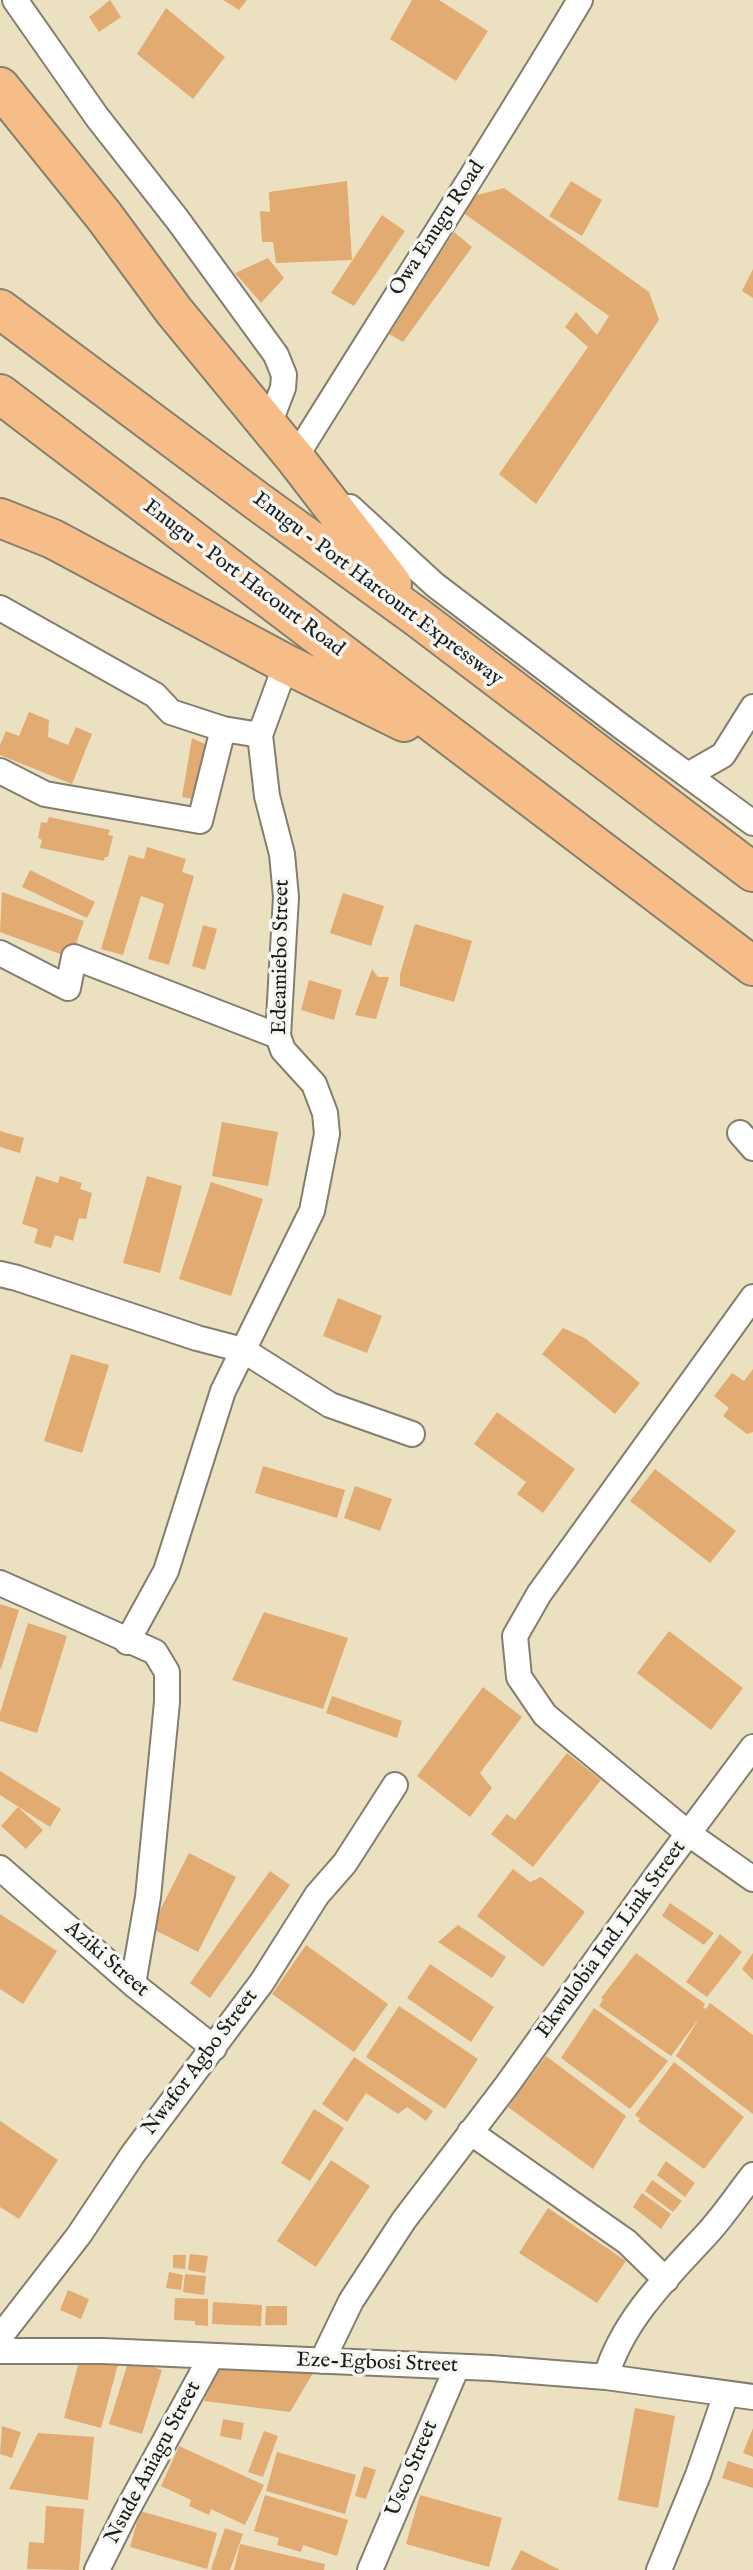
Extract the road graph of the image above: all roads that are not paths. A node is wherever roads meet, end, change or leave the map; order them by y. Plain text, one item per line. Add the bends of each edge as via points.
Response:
1 (15, 0) edge
2 (580, 0) edge
3 (0, 87) edge
4 (0, 309) edge
5 (0, 394) edge
6 (268, 427) junction
7 (295, 457) junction
8 (0, 518) edge
9 (0, 608) edge
10 (417, 617) junction
11 (286, 664) junction
12 (753, 708) edge
13 (223, 729) junction
14 (260, 736) junction
15 (486, 763) junction
16 (0, 771) edge
17 (688, 775) junction
18 (753, 823) edge
19 (753, 872) edge
20 (0, 953) edge
21 (753, 966) edge
22 (278, 1036) junction
23 (0, 1274) edge
24 (753, 1297) edge
25 (243, 1350) junction
26 (412, 1434) dead end
27 (0, 1583) edge
28 (127, 1642) junction
29 (753, 1747) edge
30 (395, 1785) dead end
31 (690, 1834) junction
32 (0, 1868) edge
33 (753, 1879) edge
34 (133, 1984) junction
35 (214, 2048) junction
36 (470, 2132) junction
37 (753, 2175) edge
38 (666, 2280) junction
39 (0, 2337) edge
40 (0, 2351) edge
41 (211, 2357) junction
42 (322, 2361) junction
43 (457, 2367) junction
44 (606, 2377) junction
45 (726, 2394) junction
46 (753, 2397) edge
47 (97, 2570) edge
48 (370, 2570) edge
49 (659, 2570) edge

1 - 6 street via 276,355 283,388
2 - 7 street, Owa Enugu Road
3 - 6 highway
4 - 10 highway, Enugu - Port Harcourt Expressway
5 - 15 highway, Enugu - Port Hacourt Road
6 - 7 highway
7 - 10 highway
7 - 17 street via 436,584
8 - 11 highway via 53,540
9 - 13 street via 155,695 171,712
10 - 19 highway, Enugu - Port Harcourt Expressway
11 - 14 street, Edeamiebo Street
11 - 15 highway
12 - 17 street via 723,755
13 - 14 street
13 - 16 street via 200,821 45,794
14 - 22 street, Edeamiebo Street via 286,897
15 - 21 highway
17 - 18 street
20 - 22 street via 68,988 74,957
22 - 25 street, Edeamiebo Street via 284,1050 314,1084 327,1134 312,1211
23 - 25 street
24 - 31 street via 539,1594 515,1636 519,1677 545,1715
25 - 26 street via 330,1405
25 - 28 street, Edeamiebo Street via 223,1391 166,1571
27 - 28 street
28 - 34 street via 155,1653 167,1672 148,1897
29 - 31 street, Ekwulobia Ind. Link Street
30 - 35 street, Nwafor Agbo Street
31 - 33 street
31 - 36 street, Ekwulobia Ind. Link Street
32 - 34 street, Aziki Street
34 - 35 street, Aziki Street
35 - 39 street, Nwafor Agbo Street
36 - 38 street via 627,2242
36 - 42 street, Ekwulobia Ind. Link Street via 351,2301
37 - 38 street
38 - 44 street via 629,2327
40 - 41 street, Eze-Egbosi Street
41 - 42 street, Eze-Egbosi Street
41 - 47 street, Nsude Aniagu Street
42 - 43 street, Eze-Egbosi Street
43 - 44 street, Eze-Egbosi Street
43 - 48 street, Usco Street
44 - 45 street, Eze-Egbosi Street
45 - 46 street, Eze-Egbosi Street
45 - 49 street

